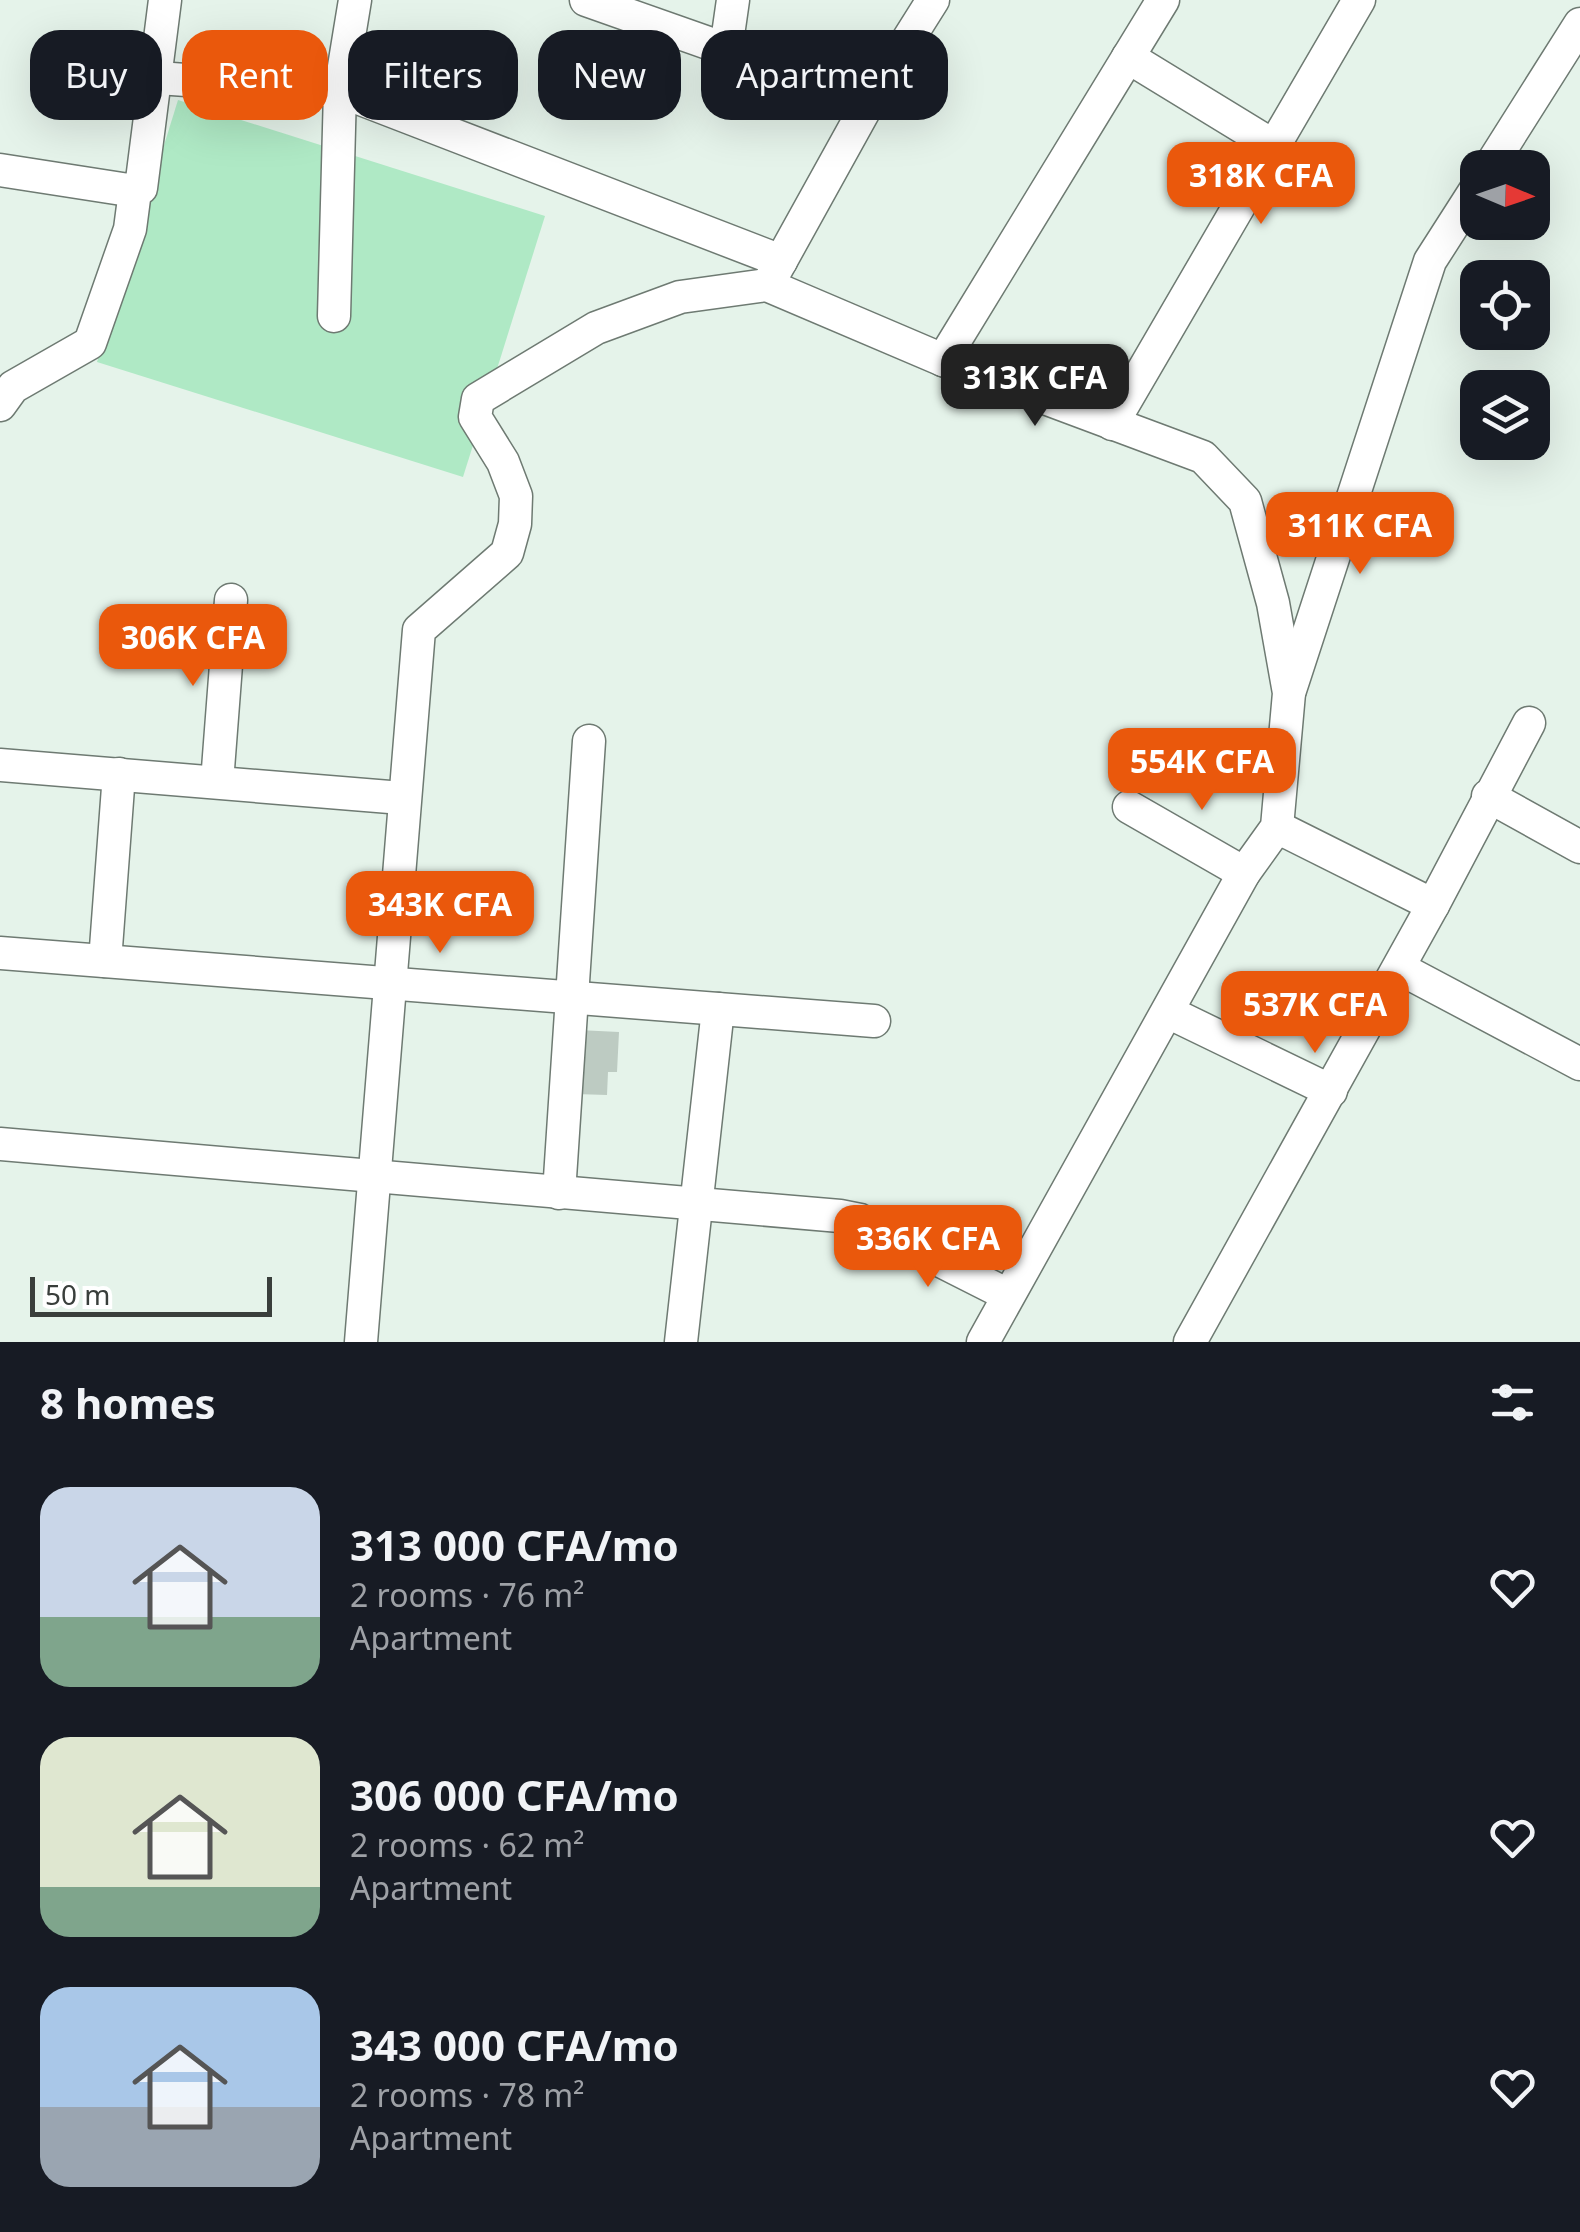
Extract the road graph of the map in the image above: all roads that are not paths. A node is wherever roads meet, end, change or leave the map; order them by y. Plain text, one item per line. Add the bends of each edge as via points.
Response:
1 (165, 0) edge
2 (355, 0) edge
3 (586, 0) edge
4 (732, 0) edge
5 (934, 0) edge
6 (1162, 0) edge
7 (1359, 0) edge
8 (1580, 24) edge
9 (728, 30) edge
10 (915, 30) edge
11 (162, 33) edge
12 (701, 40) edge
13 (1128, 57) junction
14 (162, 78) edge
15 (340, 91) junction
16 (152, 120) edge
17 (859, 120) edge
18 (1272, 145) junction
19 (1500, 150) edge
20 (0, 170) edge
21 (135, 191) junction
22 (1460, 214) edge
23 (774, 273) junction
24 (334, 316) dead end
25 (943, 360) junction
26 (4, 390) edge
27 (1112, 424) junction
28 (231, 600) dead end
29 (1290, 693) junction
30 (1529, 722) dead end
31 (589, 741) dead end
32 (0, 765) edge
33 (119, 774) junction
34 (216, 782) junction
35 (1488, 796) junction
36 (402, 798) junction
37 (1128, 807) dead end
38 (1277, 826) junction
39 (1580, 847) edge
40 (1244, 872) junction
41 (1434, 906) junction
42 (105, 961) junction
43 (1, 963) edge
44 (1399, 968) junction
45 (388, 983) junction
46 (572, 998) junction
47 (718, 1010) junction
48 (1168, 1012) junction
49 (874, 1021) dead end
50 (1580, 1064) edge
51 (1331, 1091) junction
52 (0, 1144) edge
53 (373, 1176) junction
54 (559, 1193) junction
55 (693, 1204) junction
56 (1008, 1295) junction
57 (360, 1342) edge
58 (680, 1342) edge
59 (982, 1342) edge
60 (1190, 1342) edge

1 - 11 street
2 - 15 street
3 - 12 street
4 - 9 street
5 - 10 street
6 - 13 street
7 - 18 street
8 - 19 street
13 - 18 street
13 - 25 street
14 - 15 street
15 - 23 street
15 - 24 street
16 - 21 street via 145,176
17 - 23 street
18 - 27 street
20 - 21 street
21 - 26 street via 130,228 90,342
22 - 29 street via 1430,261
23 - 25 street
23 - 36 street via 680,296 596,328 478,399 474,417 503,462 516,496 515,524 507,553 418,630
25 - 27 street
27 - 29 street via 1203,458 1246,502
28 - 34 street
29 - 38 street
30 - 35 street
31 - 46 street
32 - 33 street
33 - 34 street
33 - 42 street
34 - 36 street
35 - 39 street
35 - 41 street
36 - 45 street
37 - 40 street
38 - 40 street
38 - 41 street
40 - 48 street
41 - 44 street
42 - 43 street
42 - 45 street
44 - 50 street
44 - 51 street
45 - 46 street
45 - 53 street
46 - 47 street
46 - 54 street
47 - 49 street
47 - 55 street
48 - 51 street
48 - 56 street
51 - 60 street
52 - 53 street
53 - 54 street
53 - 57 street
54 - 55 street
55 - 56 street via 860,1220
55 - 58 street
56 - 59 street

